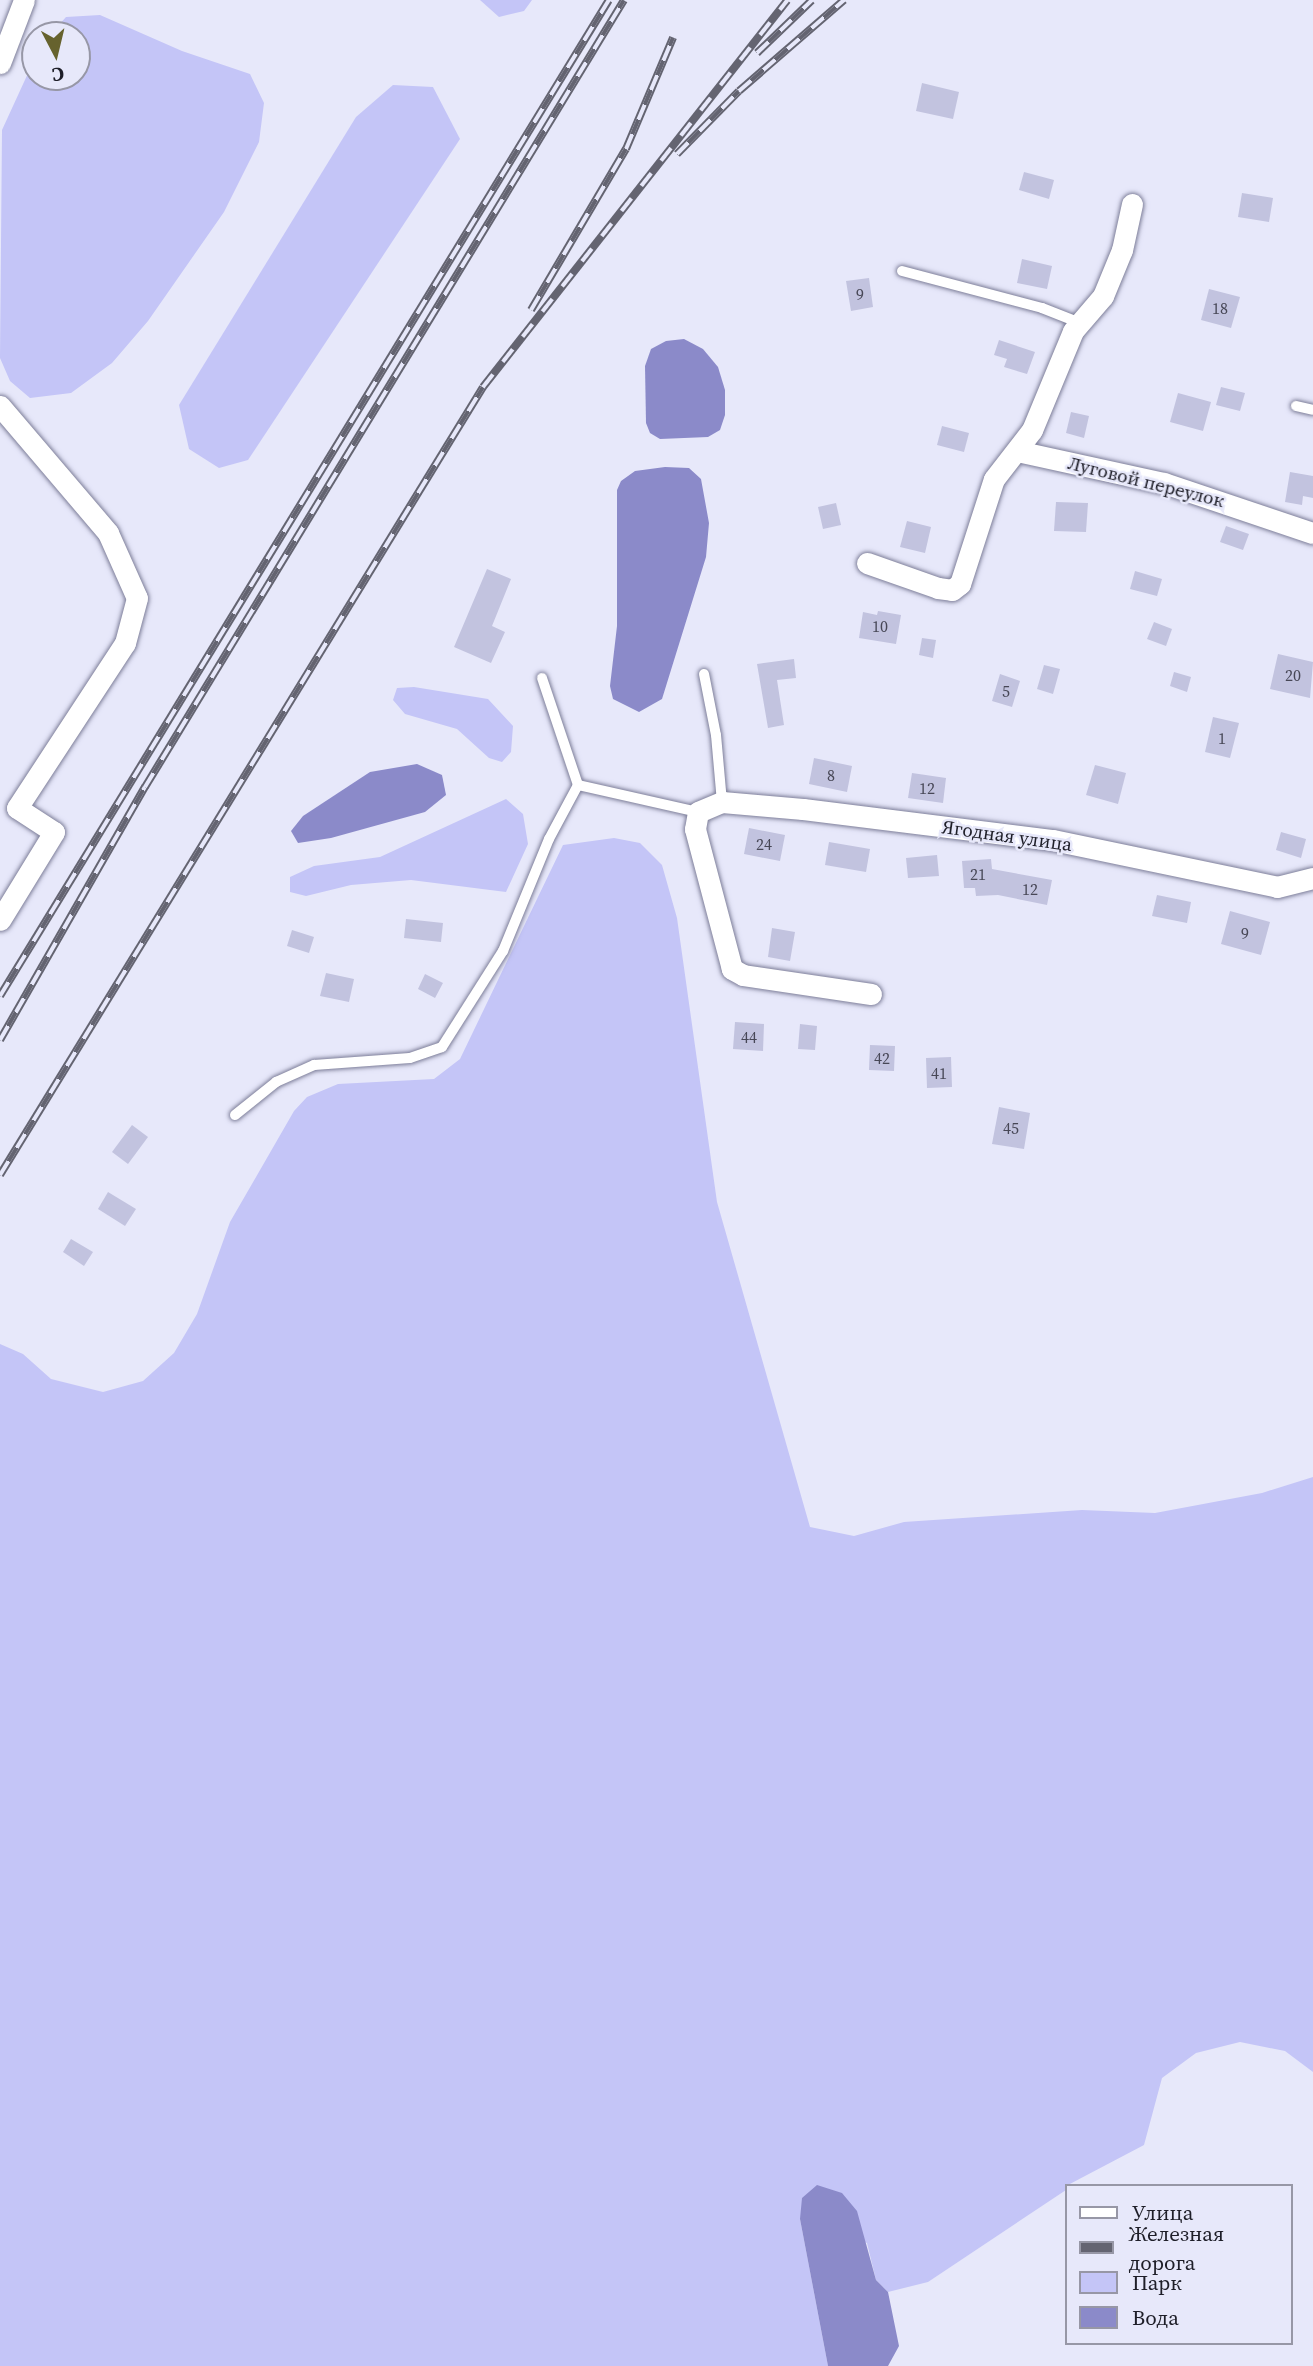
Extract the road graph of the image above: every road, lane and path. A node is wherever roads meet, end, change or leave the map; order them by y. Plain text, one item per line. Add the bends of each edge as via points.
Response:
1 (24, 0) edge
2 (0, 63) edge
3 (1132, 204) dead end
4 (902, 271) dead end
5 (1080, 323) junction
6 (0, 406) edge
7 (1296, 406) dead end
8 (1313, 410) edge
9 (1017, 451) junction
10 (1313, 533) edge
11 (867, 563) dead end
12 (704, 674) dead end
13 (542, 678) dead end
14 (578, 785) junction
15 (722, 802) junction
16 (698, 812) junction
17 (1313, 878) edge
18 (0, 920) edge
19 (872, 994) dead end
20 (235, 1115) dead end

1 - 2 street
3 - 5 street via 1122,250 1103,296
4 - 5 lane via 1055,312
5 - 9 street
6 - 18 street via 108,533 137,598 125,643 17,808 54,832
7 - 8 lane
9 - 10 street, Луговой переулок via 1164,483
9 - 11 street via 994,479 960,584 952,590
12 - 15 lane
13 - 14 lane
14 - 16 lane
14 - 20 lane via 549,839 503,951 442,1047 410,1058 314,1065 275,1082
15 - 16 street, Ягодная улица
15 - 17 street, Ягодная улица via 1053,840 1277,887
16 - 19 street via 695,829 732,969 743,975

